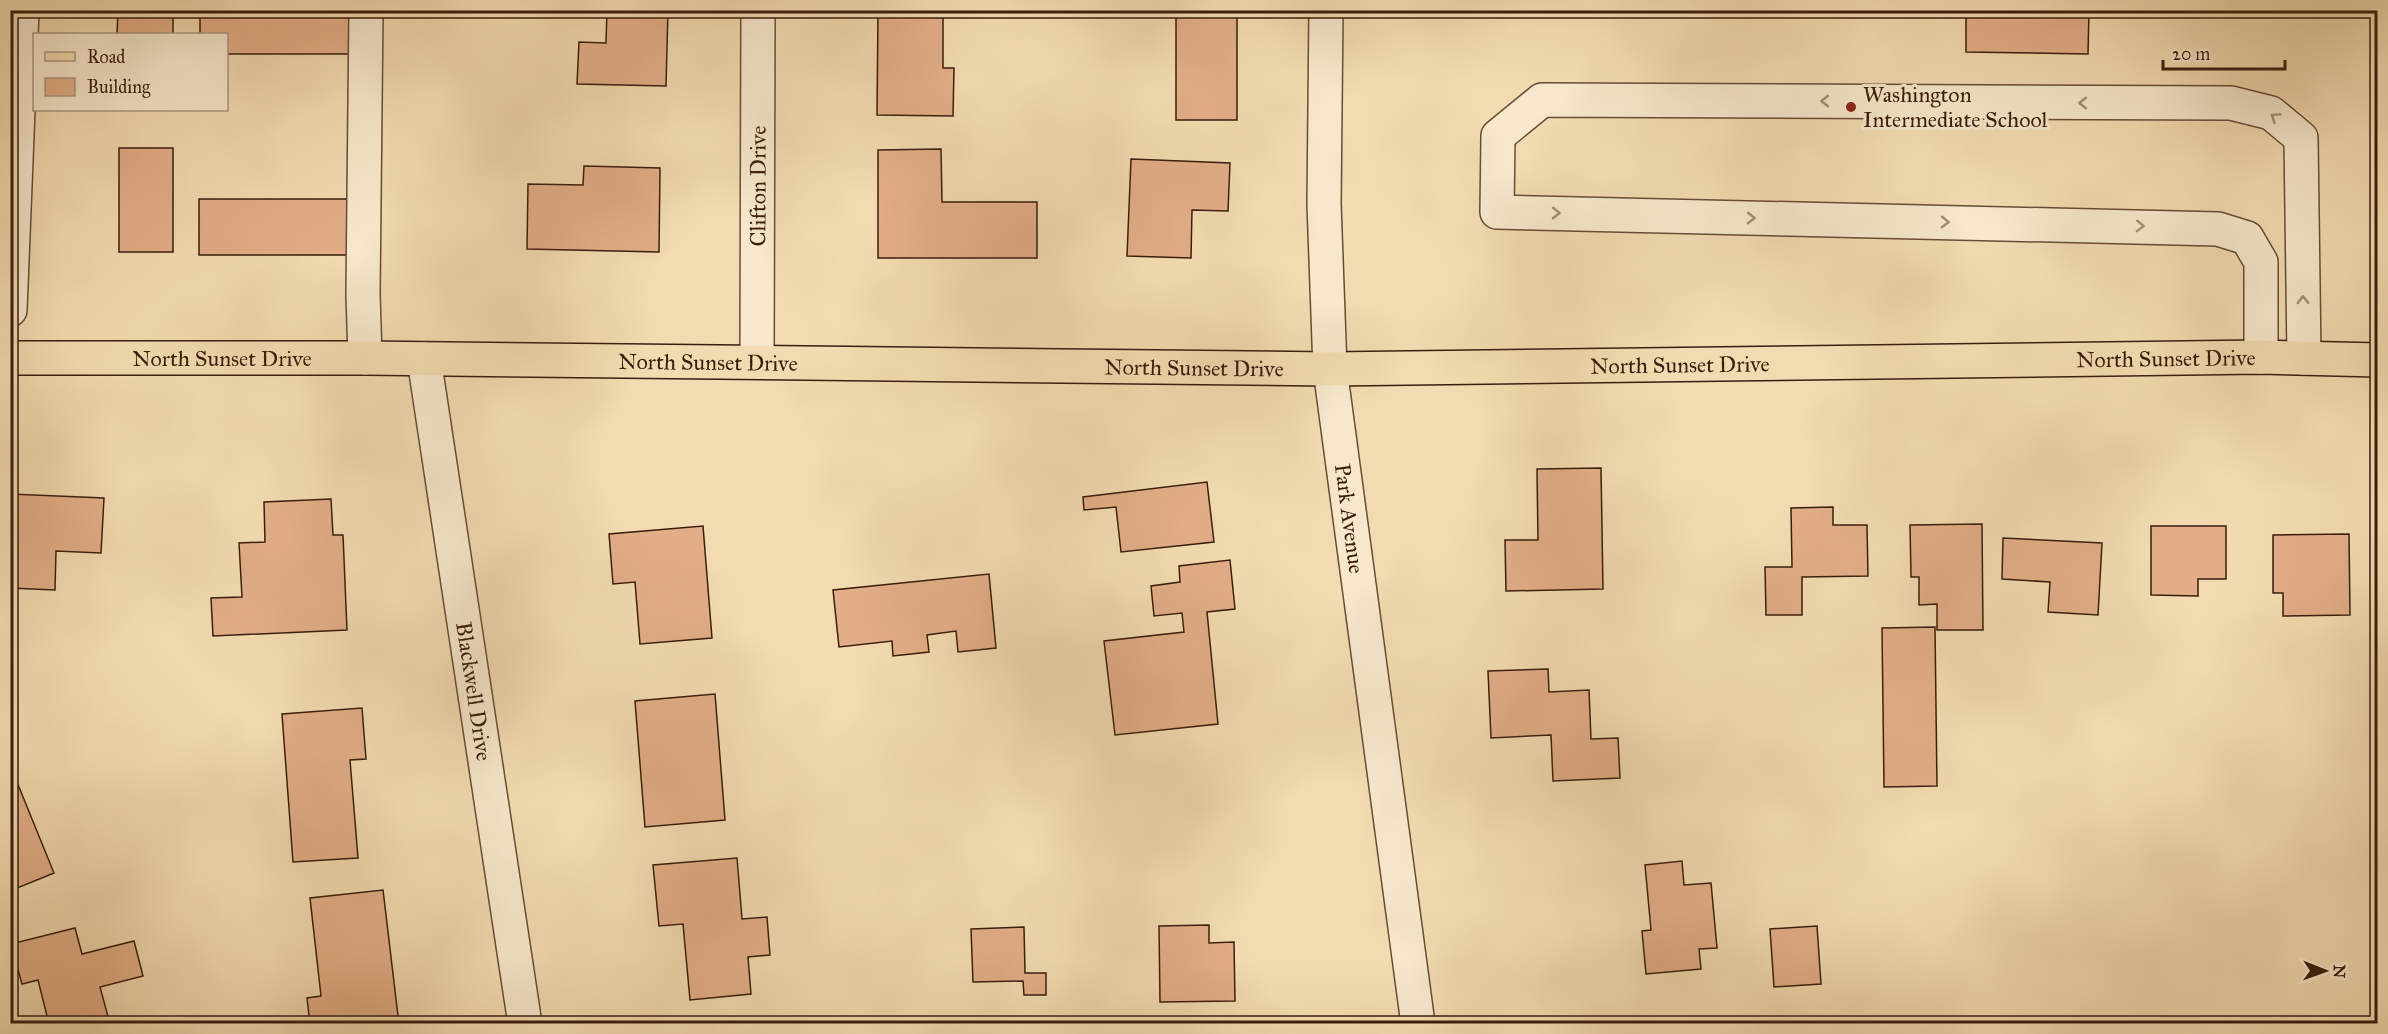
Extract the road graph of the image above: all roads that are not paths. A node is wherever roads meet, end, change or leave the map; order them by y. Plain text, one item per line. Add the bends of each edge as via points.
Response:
1 (22, 10) edge
2 (366, 10) edge
3 (758, 10) edge
4 (1326, 10) edge
5 (10, 310) edge
6 (2261, 357) junction
7 (10, 358) edge
8 (365, 358) junction
9 (2304, 358) junction
10 (424, 359) junction
11 (2378, 360) edge
12 (757, 362) junction
13 (1330, 369) junction
14 (525, 1023) edge
15 (1418, 1023) edge

1 - 5 street
2 - 8 street
3 - 12 street, Clifton Drive
4 - 13 street, Park Avenue via 1324,204
6 - 9 main road, North Sunset Drive
9 -> 6 street via 2301,138 2271,113 2231,103 1542,100 1498,136 1497,212 2218,229 2247,238 2261,262
6 - 13 main road, North Sunset Drive
7 - 8 main road, North Sunset Drive
8 - 10 main road, North Sunset Drive
9 - 11 main road, North Sunset Drive
10 - 12 main road, North Sunset Drive
10 - 14 street, Blackwell Drive
12 - 13 main road, North Sunset Drive
13 - 15 street, Park Avenue

